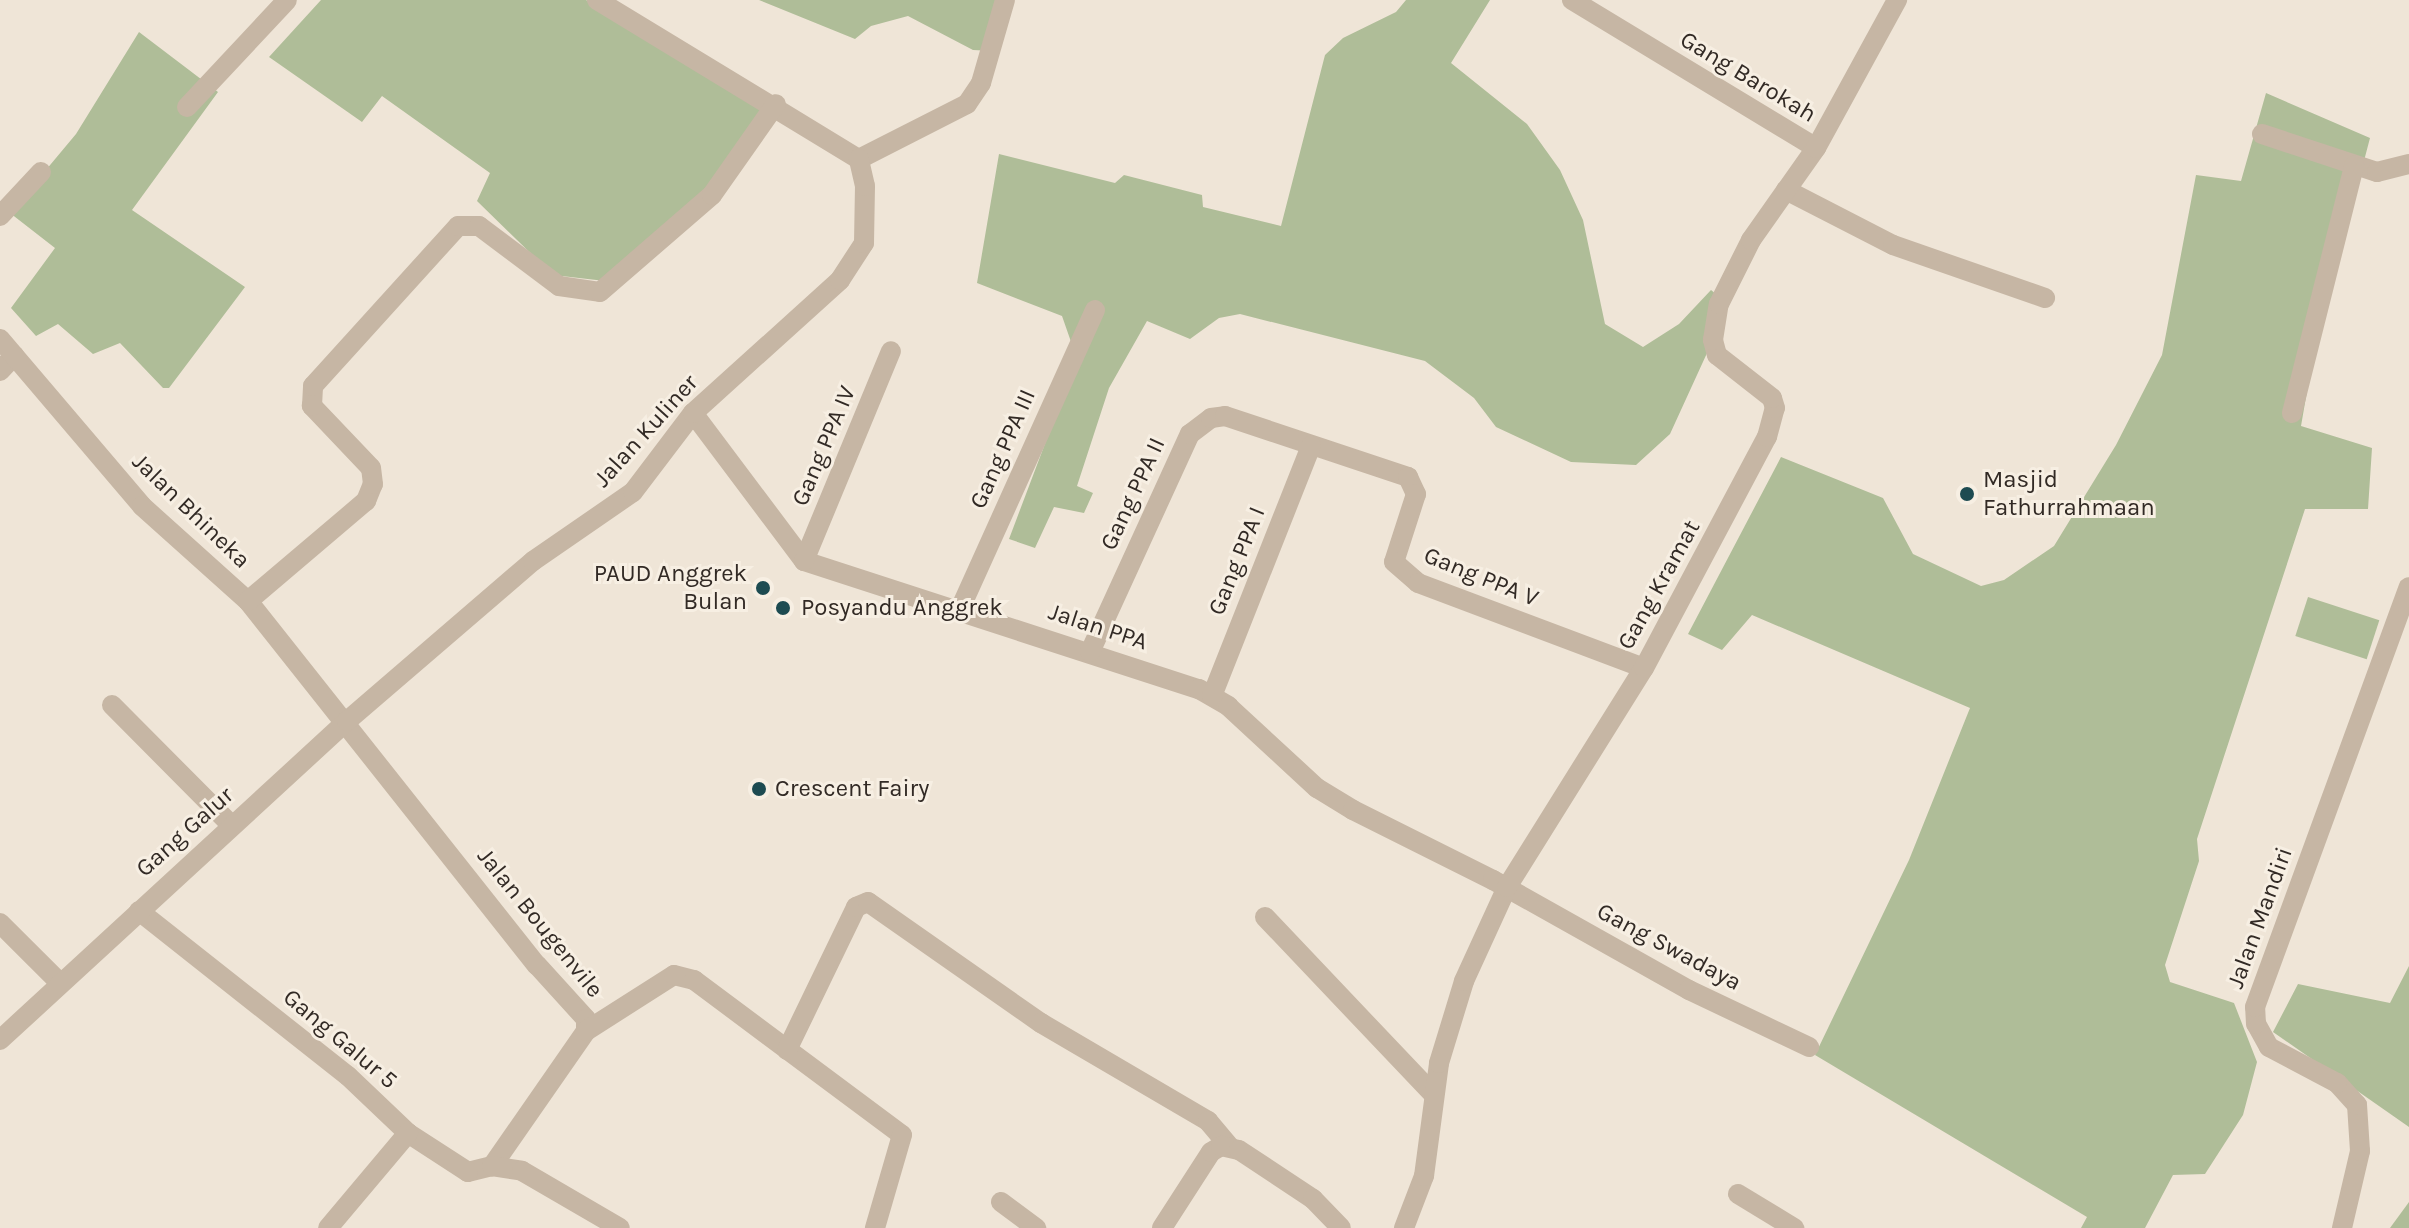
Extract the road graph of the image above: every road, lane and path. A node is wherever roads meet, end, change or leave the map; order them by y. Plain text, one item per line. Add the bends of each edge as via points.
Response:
1 (287, 0) edge
2 (597, 0) edge
3 (1005, 0) edge
4 (1572, 0) edge
5 (1897, 0) edge
6 (776, 104) junction
7 (187, 107) dead end
8 (2262, 134) dead end
9 (1816, 148) junction
10 (859, 159) junction
11 (2409, 164) edge
12 (2354, 166) junction
13 (41, 172) dead end
14 (1786, 190) junction
15 (0, 216) edge
16 (2045, 298) dead end
17 (1095, 310) dead end
18 (0, 339) edge
19 (891, 351) dead end
20 (7, 364) edge
21 (693, 413) junction
22 (2292, 413) dead end
23 (1311, 446) junction
24 (804, 561) junction
25 (2409, 587) edge
26 (248, 601) junction
27 (960, 609) junction
28 (1090, 652) junction
29 (1644, 668) junction
30 (1212, 696) junction
31 (112, 705) dead end
32 (347, 721) junction
33 (231, 825) junction
34 (1507, 887) junction
35 (139, 911) junction
36 (1265, 917) dead end
37 (0, 923) edge
38 (59, 982) junction
39 (586, 1031) junction
40 (0, 1040) edge
41 (1809, 1047) dead end
42 (787, 1050) junction
43 (1433, 1094) junction
44 (408, 1133) junction
45 (1230, 1147) junction
46 (492, 1166) junction
47 (1738, 1194) dead end
48 (1001, 1202) dead end
49 (328, 1228) edge
50 (620, 1228) edge
51 (875, 1228) edge
52 (1036, 1228) edge
53 (1162, 1228) edge
54 (1341, 1228) edge
55 (1404, 1228) edge
56 (1794, 1228) edge
57 (2342, 1228) edge

1 - 7 street
2 - 6 street
3 - 10 street via 981,83 967,104
4 - 9 street, Gang Barokah
5 - 9 street, Gang Kramat
6 - 10 street
6 - 26 street via 712,195 600,292 559,286 479,226 458,226 313,386 312,406 371,468 373,484 366,501
8 - 12 street
9 - 14 street, Gang Kramat
10 - 21 street, Jalan Kuliner via 867,222 856,261
11 - 12 street via 2377,172
12 - 22 street
13 - 15 street
14 - 16 street via 1893,245
14 - 29 street, Gang Kramat via 1730,280 1713,340 1717,355 1772,398 1773,419
17 - 27 street, Gang PPA III
18 - 20 street, Jalan Bhineka
19 - 24 street, Gang PPA IV
20 - 26 street, Jalan Bhineka via 142,506
21 - 24 street
21 - 32 street, Jalan Kuliner via 633,492 533,561
23 - 28 street, Gang PPA II via 1225,416 1211,418 1190,434
23 - 29 street, Gang PPA V via 1408,477 1415,485 1394,562 1418,583
23 - 30 street, Gang PPA I
24 - 27 street, Jalan PPA
25 - 57 street, Jalan Mandiri via 2255,1007 2256,1024 2269,1047 2337,1083 2357,1105 2360,1151
26 - 32 street, Jalan Bhineka
27 - 28 street, Jalan PPA
28 - 30 street, Jalan PPA
29 - 34 street, Gang Kramat
30 - 34 street, Jalan PPA via 1317,788
31 - 33 street
32 - 33 street, Gang Galur
32 - 39 street, Jalan Bougenvile via 537,965 586,1019
33 - 35 street, Gang Galur
34 - 41 street, Gang Swadaya via 1689,990
34 - 43 street, Gang Kramat via 1464,981
35 - 38 street, Gang Galur
35 - 44 street, Gang Galur 5 via 348,1076
36 - 43 street
37 - 38 street
38 - 40 street, Gang Galur
39 - 42 street via 680,974
39 - 46 street, Jalan Bougenvile
42 - 45 street via 856,907 868,902 1041,1023 1208,1121
42 - 51 street via 902,1135
43 - 55 street, Gang Kramat via 1424,1176
44 - 46 street, Gang Galur 5 via 468,1172
44 - 49 street
45 - 53 street via 1211,1152
45 - 54 street via 1313,1199
46 - 50 street, Gang Galur 5 via 522,1171
47 - 56 street
48 - 52 street

